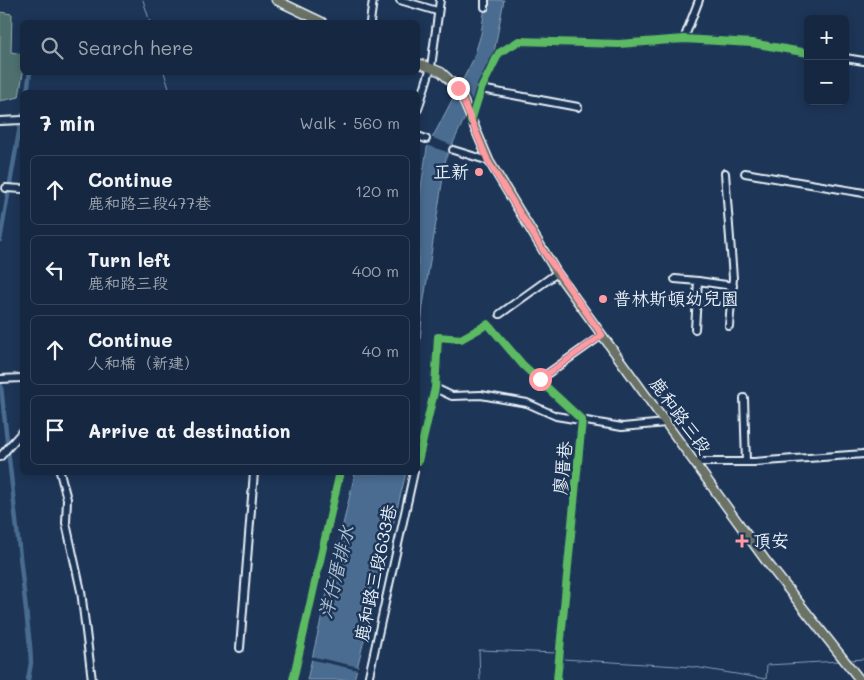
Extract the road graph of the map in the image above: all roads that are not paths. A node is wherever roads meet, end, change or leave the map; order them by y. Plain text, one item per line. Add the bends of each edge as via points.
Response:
1 (276, 0) edge
2 (373, 0) edge
3 (400, 0) edge
4 (440, 0) edge
5 (699, 0) edge
6 (438, 11) junction
7 (318, 20) edge
8 (370, 20) edge
9 (684, 39) junction
10 (804, 52) edge
11 (849, 59) edge
12 (864, 62) edge
13 (420, 63) edge
14 (431, 67) junction
15 (481, 89) junction
16 (420, 103) edge
17 (578, 107) dead end
18 (470, 117) junction
19 (20, 120) edge
20 (0, 121) edge
21 (420, 137) edge
22 (426, 139) dead end
23 (453, 150) dead end
24 (488, 161) junction
25 (725, 173) dead end
26 (744, 173) dead end
27 (9, 188) dead end
28 (20, 189) edge
29 (864, 193) edge
30 (558, 273) junction
31 (675, 279) dead end
32 (698, 281) junction
33 (733, 286) junction
34 (500, 314) dead end
35 (729, 326) dead end
36 (695, 329) dead end
37 (602, 335) junction
38 (20, 378) edge
39 (0, 379) edge
40 (540, 379) junction
41 (435, 388) junction
42 (744, 398) dead end
43 (582, 420) junction
44 (666, 423) junction
45 (20, 434) edge
46 (420, 452) edge
47 (864, 454) edge
48 (0, 457) edge
49 (695, 462) junction
50 (746, 462) junction
51 (61, 475) edge
52 (254, 475) edge
53 (339, 475) edge
54 (413, 475) edge
55 (240, 648) dead end
56 (92, 680) edge
57 (293, 680) edge
58 (368, 680) edge
59 (556, 680) edge
60 (860, 680) edge

1 - 7 main road
2 - 8 street
3 - 6 street
4 - 6 street
5 - 9 street
6 - 14 street
9 - 10 street via 752,43
9 - 15 street via 619,44 519,41 500,53
11 - 12 street
13 - 14 main road
14 - 16 street
14 - 18 main road, 鹿和路三段 via 454,82
15 - 17 street
15 - 18 street
18 - 24 main road, 鹿和路三段
19 - 20 street
21 - 22 street
23 - 24 street
24 - 30 main road, 鹿和路三段
25 - 33 street
26 - 29 street
27 - 28 street
30 - 34 street
30 - 37 main road, 鹿和路三段
31 - 32 street
32 - 33 street
32 - 36 street
33 - 35 street
37 - 40 street
37 - 44 main road, 鹿和路三段
38 - 39 street
40 - 41 street via 523,365 488,324 461,339 438,337
40 - 43 street
41 - 43 street via 452,396 481,395 527,403 556,416
41 - 46 street
42 - 50 street
43 - 44 street via 622,428
43 - 59 street, 廖厝巷
44 - 49 main road, 鹿和路三段
45 - 48 street
47 - 50 street
49 - 50 street
49 - 60 main road, 鹿和路三段 via 766,561
51 - 56 street via 67,498 66,523 81,592
52 - 55 street
53 - 57 street
54 - 58 street, 鹿和路三段633巷

